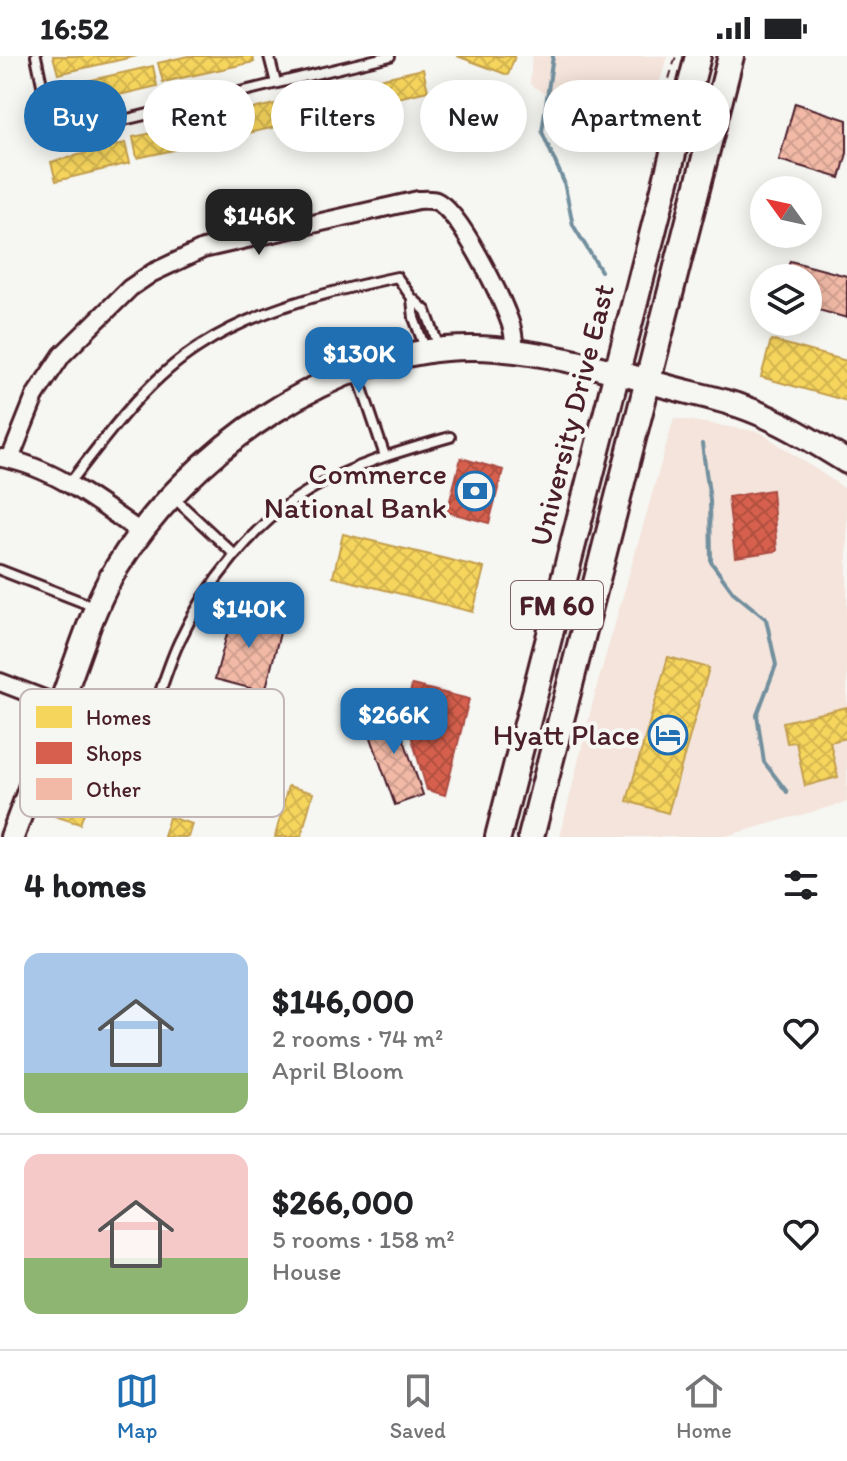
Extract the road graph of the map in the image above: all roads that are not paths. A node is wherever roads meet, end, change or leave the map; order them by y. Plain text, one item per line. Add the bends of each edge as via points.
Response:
1 (36, 56) edge
2 (269, 56) edge
3 (390, 56) edge
4 (698, 56) edge
5 (731, 56) edge
6 (275, 80) edge
7 (289, 80) edge
8 (271, 84) edge
9 (412, 298) junction
10 (433, 352) junction
11 (515, 353) junction
12 (356, 371) junction
13 (615, 373) junction
14 (647, 381) junction
15 (450, 437) dead end
16 (385, 456) junction
17 (5, 458) edge
18 (847, 462) edge
19 (69, 484) junction
20 (171, 495) junction
21 (140, 532) junction
22 (234, 554) junction
23 (0, 570) edge
24 (96, 608) junction
25 (0, 682) edge
26 (66, 689) edge
27 (162, 689) edge
28 (20, 690) edge
29 (20, 815) edge
30 (12, 837) edge
31 (498, 837) edge
32 (531, 837) edge

1 - 8 lane via 53,137
2 - 6 lane
3 - 7 lane
4 - 13 main road, University Drive East / FM 60
5 - 14 main road, FM 60
9 - 10 lane via 414,318
9 - 10 lane via 426,311
9 - 19 lane via 397,277 356,285 272,312 198,346 126,413
10 - 11 street via 474,348
10 - 12 street
11 - 13 street
11 - 17 street via 512,325 457,222 434,199 418,200 203,249 152,273 62,355
12 - 16 lane
12 - 20 street via 243,430
13 - 14 street
13 - 31 main road, University Drive East / FM 60
14 - 18 street via 741,406
14 - 32 main road, FM 60
15 - 16 lane
16 - 22 lane via 306,492
17 - 19 street
19 - 21 street
20 - 21 street
20 - 22 lane
21 - 24 street
22 - 27 lane via 178,643
23 - 24 lane
24 - 26 street
25 - 28 street
29 - 30 street

